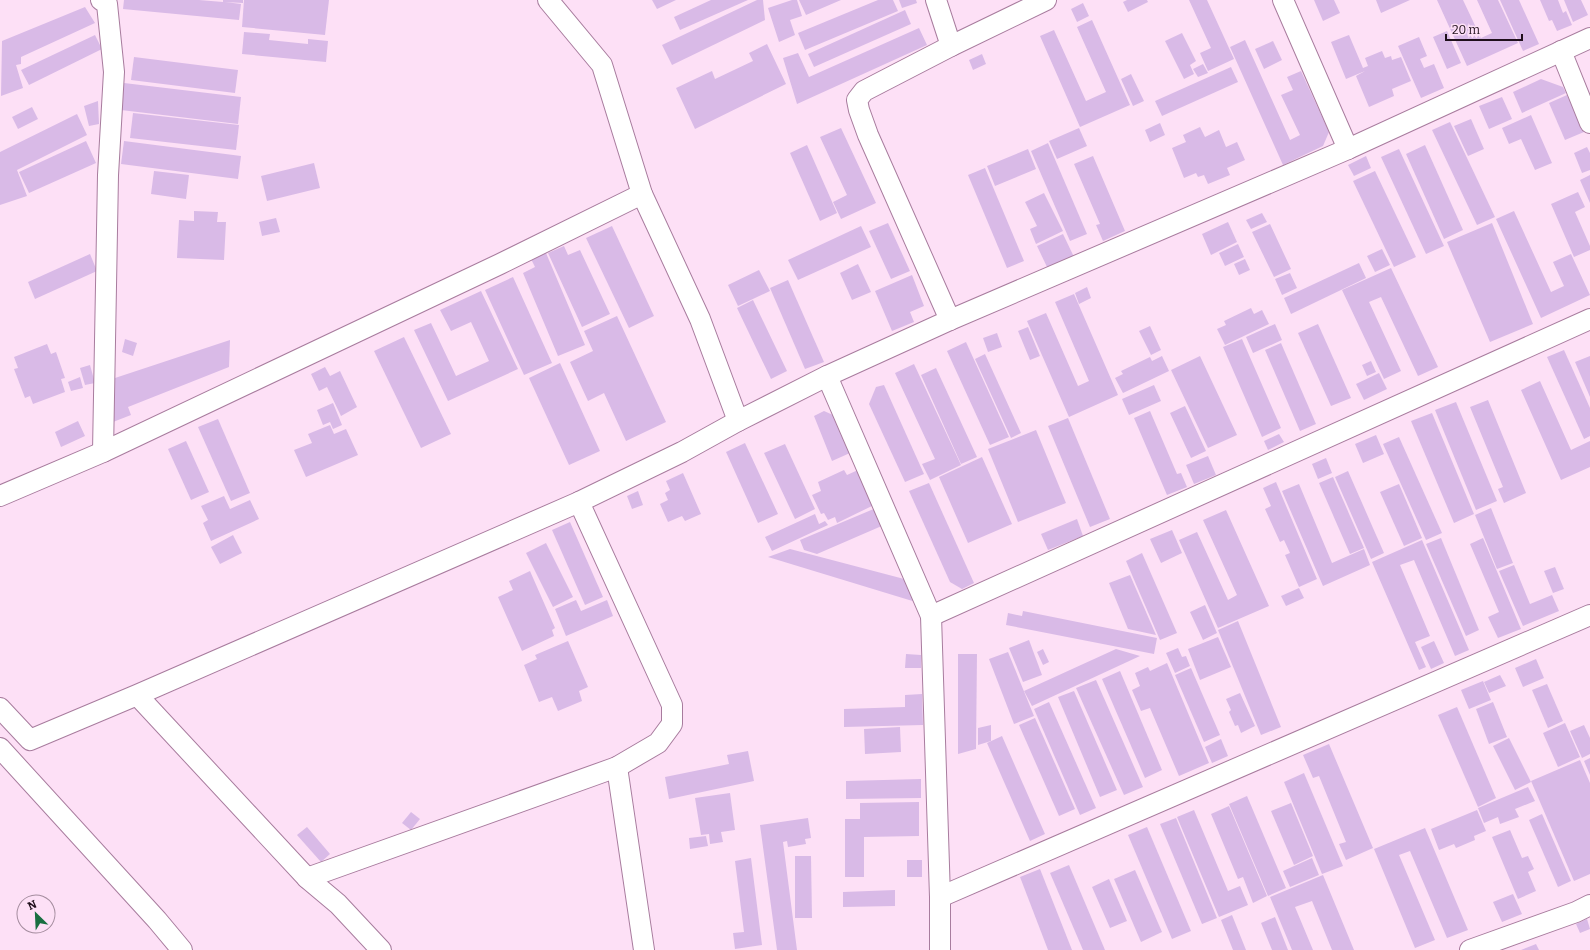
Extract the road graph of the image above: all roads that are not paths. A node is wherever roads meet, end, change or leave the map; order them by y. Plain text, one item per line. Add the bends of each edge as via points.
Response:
1 (101, 0) edge
2 (548, 0) edge
3 (936, 0) edge
4 (1046, 0) edge
5 (1283, 0) edge
6 (1590, 38) edge
7 (952, 46) junction
8 (1560, 51) junction
9 (1590, 123) edge
10 (1348, 149) junction
11 (642, 194) junction
12 (1590, 319) edge
13 (950, 320) junction
14 (827, 376) junction
15 (738, 421) junction
16 (103, 452) junction
17 (0, 496) edge
18 (579, 502) junction
19 (931, 616) junction
20 (1590, 616) edge
21 (137, 695) junction
22 (0, 708) edge
23 (0, 748) edge
24 (617, 767) junction
25 (307, 878) junction
26 (940, 897) junction
27 (1590, 905) edge
28 (182, 950) edge
29 (381, 950) edge
30 (644, 950) edge
31 (940, 950) edge
32 (1470, 950) edge

1 - 16 street via 107,4 114,72 108,175
2 - 11 street via 602,65
3 - 7 street
4 - 7 street
5 - 10 street
6 - 8 street
7 - 13 street via 864,91 856,100 868,135
8 - 9 street
8 - 10 street
10 - 13 street
11 - 15 street via 700,319
11 - 16 street
12 - 19 street
13 - 14 street
14 - 15 street
14 - 19 street
15 - 18 street via 682,452
16 - 17 street
18 - 21 street
18 - 24 street via 672,705 672,724 658,743
19 - 26 street
20 - 26 street
21 - 22 street via 30,740
21 - 25 street
23 - 28 street
24 - 25 street
24 - 30 street
25 - 29 street via 338,904
26 - 31 street
27 - 32 street

